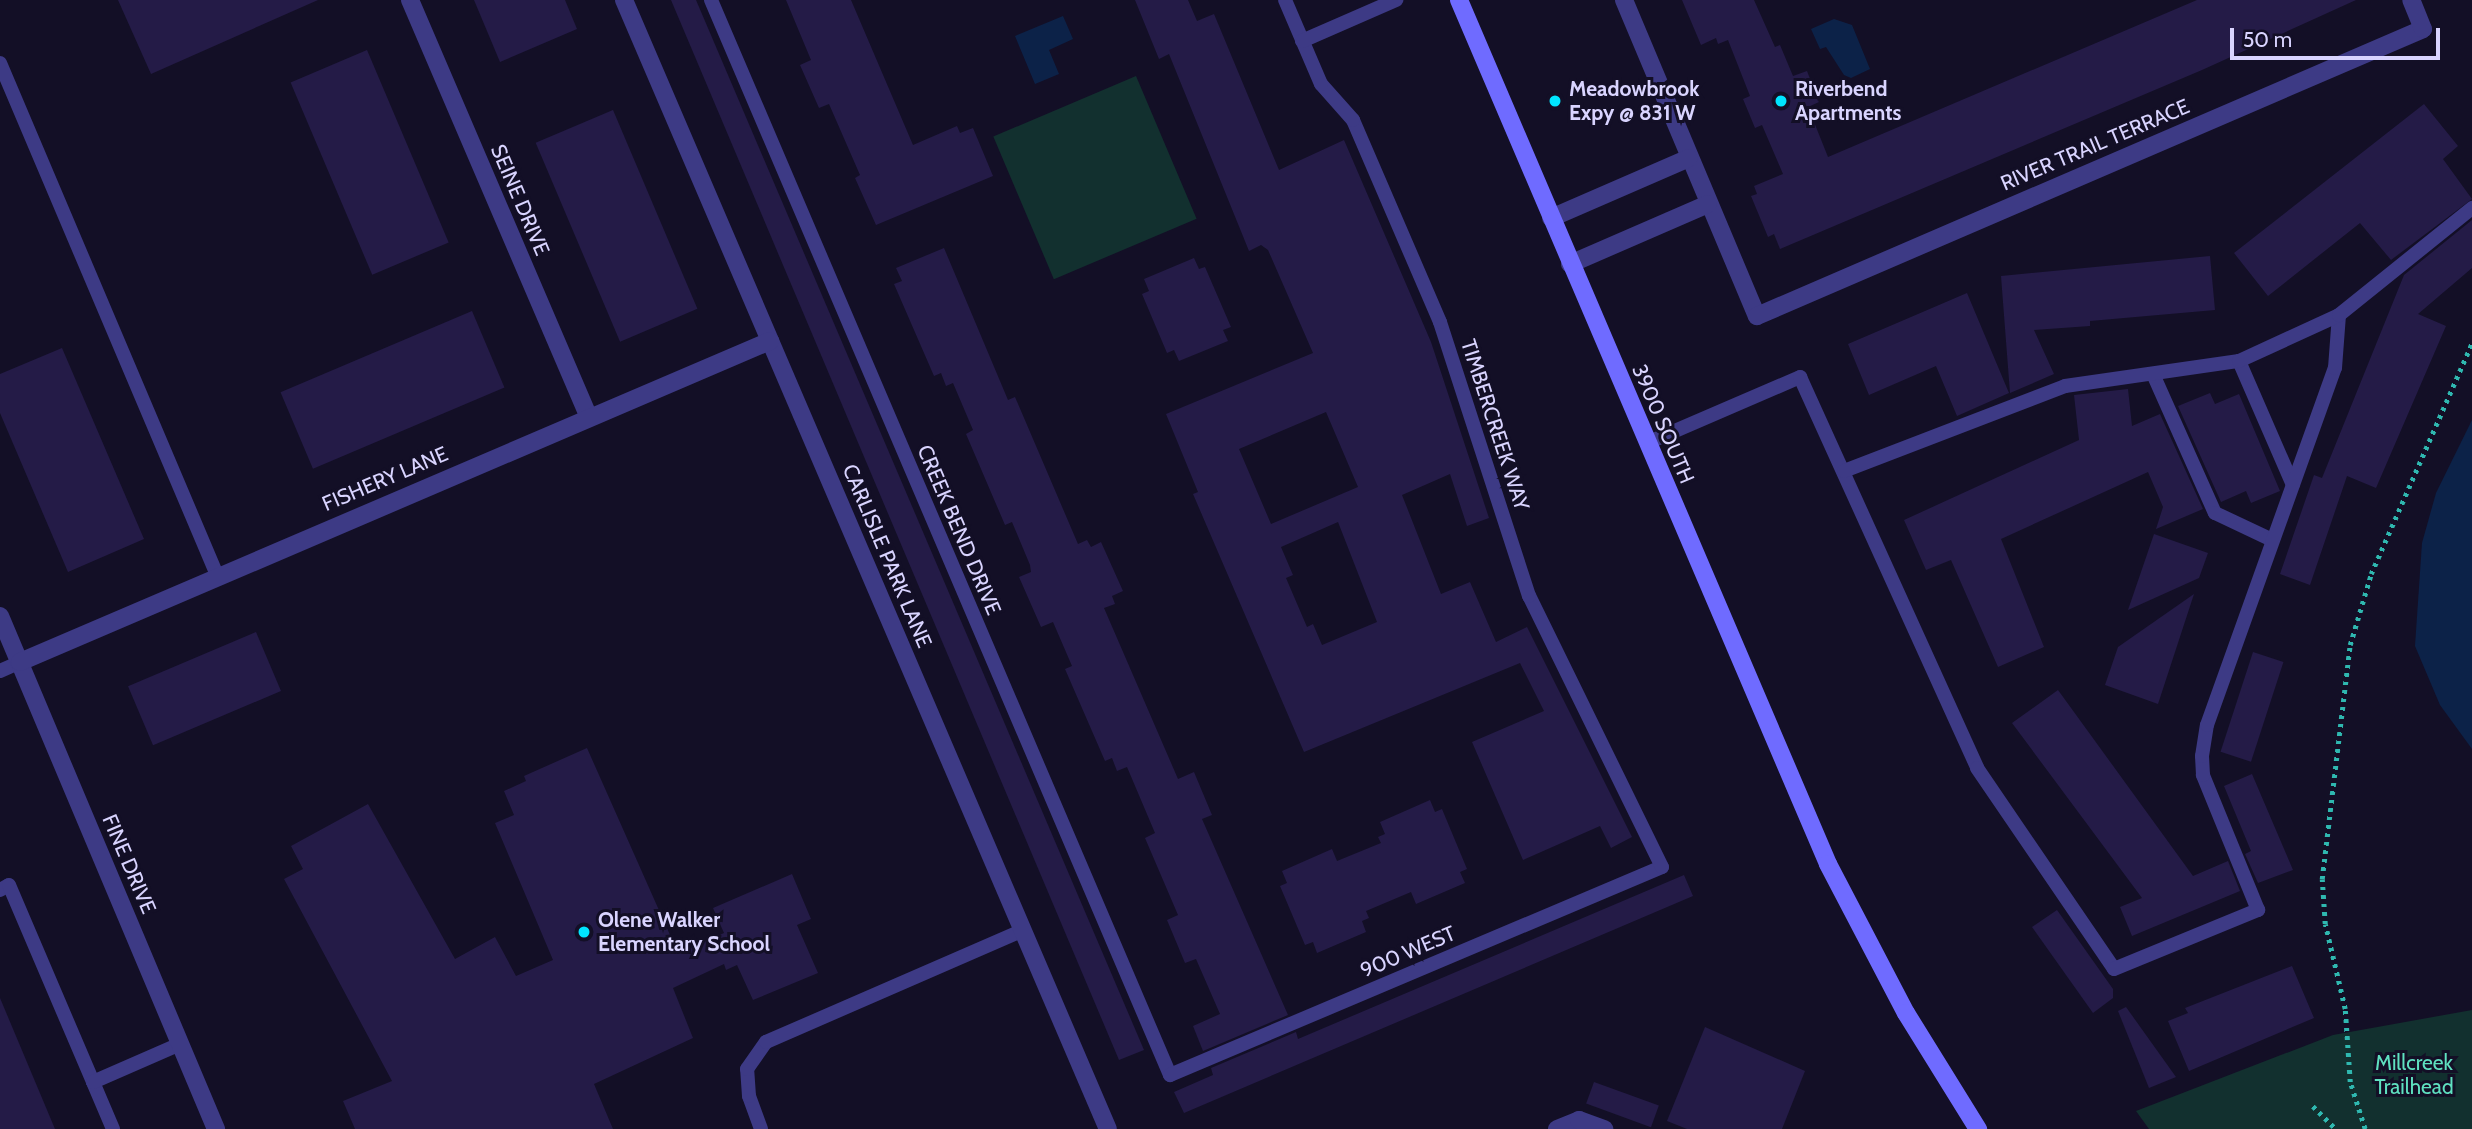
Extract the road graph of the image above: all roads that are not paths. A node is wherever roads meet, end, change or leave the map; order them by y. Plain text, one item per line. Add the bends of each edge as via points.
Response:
1 (410, 0) edge
2 (624, 0) edge
3 (710, 0) edge
4 (1285, 0) edge
5 (1396, 0) edge
6 (1459, 0) edge
7 (1624, 0) edge
8 (2411, 0) edge
9 (1303, 41) junction
10 (0, 63) edge
11 (1689, 158) junction
12 (1709, 204) junction
13 (2472, 208) edge
14 (1551, 218) junction
15 (1570, 264) junction
16 (2339, 315) junction
17 (770, 341) junction
18 (2239, 361) junction
19 (2153, 374) junction
20 (589, 417) junction
21 (1647, 443) junction
22 (1844, 471) junction
23 (2292, 485) junction
24 (2272, 540) junction
25 (217, 575) junction
26 (0, 615) edge
27 (20, 663) junction
28 (0, 671) edge
29 (1662, 867) joint
30 (0, 890) edge
31 (1023, 930) junction
32 (180, 1044) junction
33 (1170, 1075) joint
34 (93, 1082) junction
35 (113, 1129) edge
36 (216, 1129) edge
37 (761, 1129) edge
38 (1108, 1129) edge
39 (1557, 1129) edge
40 (1604, 1129) edge
41 (1978, 1129) edge

1 - 20 street, SEINE DRIVE
2 - 17 street, CARLISLE PARK LANE
3 - 33 lane, CREEK BEND DRIVE
4 - 9 lane, TIMBERCREEK WAY
5 - 9 lane
6 - 14 main road, 3900 SOUTH
7 - 11 street
8 - 12 street, RIVER TRAIL TERRACE via 2423,29 1757,316
9 - 29 lane, TIMBERCREEK WAY via 1321,85 1353,120 1440,322 1529,596
10 - 25 lane
11 - 12 street
11 - 14 street
12 - 15 street
13 - 16 lane
14 - 15 main road, 3900 SOUTH
15 - 21 main road, 3900 SOUTH
16 - 18 lane
16 - 23 lane via 2335,368
17 - 20 street, FISHERY LANE
17 - 31 street, CARLISLE PARK LANE
18 - 19 lane
18 - 23 lane
19 - 22 lane via 2065,386
19 - 24 lane via 2215,513
20 - 25 street, FISHERY LANE
21 - 22 lane via 1800,377
21 - 41 main road, 3900 SOUTH via 1828,864 1906,1013
22 - 24 lane via 1977,768 2114,969 2258,910 2206,783 2202,756 2207,725
23 - 24 lane
25 - 27 street, FISHERY LANE
26 - 27 street, FINE DRIVE
27 - 28 lane
27 - 32 street, FINE DRIVE
29 - 33 lane, 900 WEST
30 - 34 lane via 9,885
31 - 37 lane via 766,1042 747,1069 749,1096
31 - 38 street, CARLISLE PARK LANE
32 - 34 lane
32 - 36 street, FINE DRIVE
34 - 35 lane
39 - 40 street via 1579,1119

